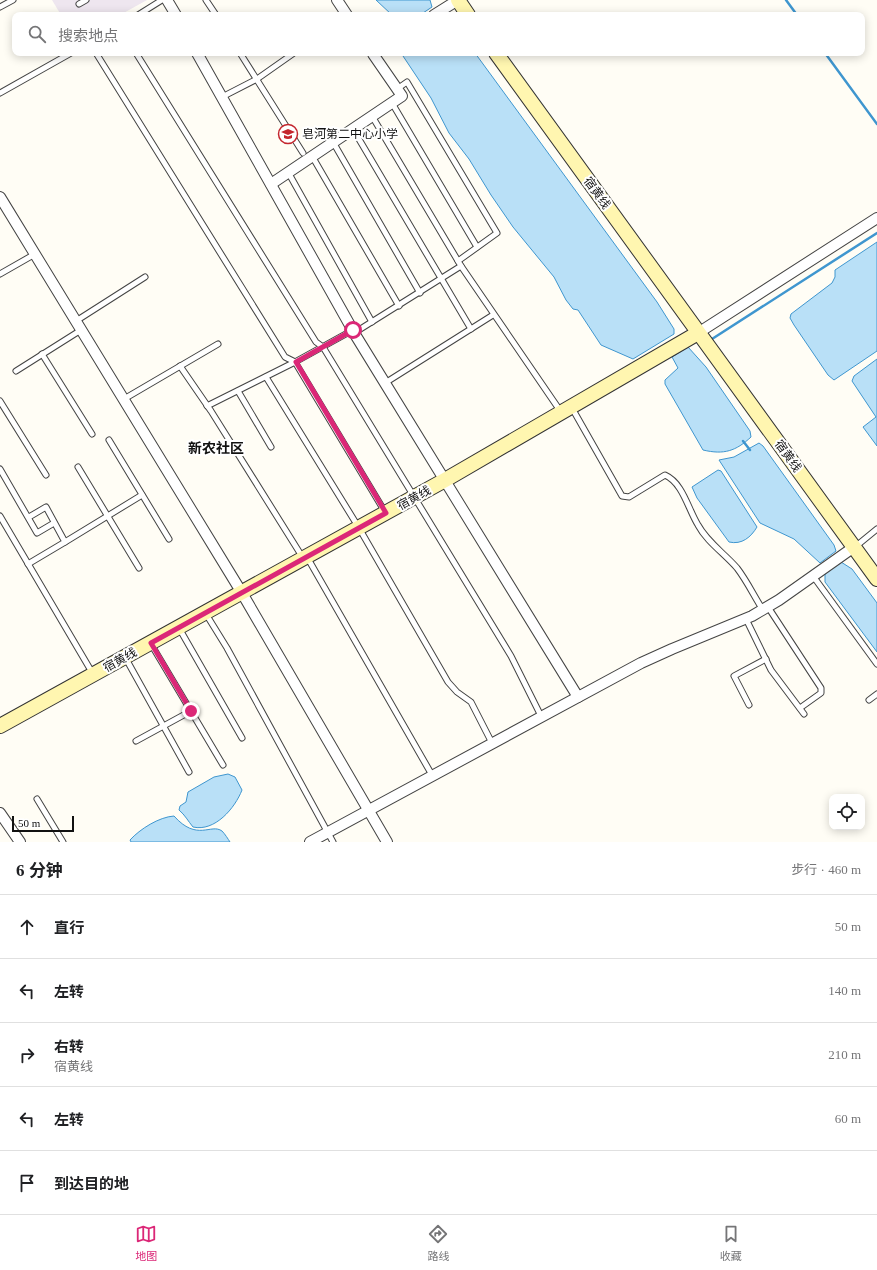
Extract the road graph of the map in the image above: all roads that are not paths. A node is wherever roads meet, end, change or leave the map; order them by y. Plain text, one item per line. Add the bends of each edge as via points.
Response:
1 (13, 0) edge
2 (86, 0) edge
3 (162, 0) edge
4 (167, 0) edge
5 (206, 0) edge
6 (337, 0) edge
7 (458, 0) edge
8 (79, 4) dead end
9 (0, 8) edge
10 (143, 12) edge
11 (174, 12) edge
12 (214, 12) edge
13 (345, 12) edge
14 (439, 12) edge
15 (466, 12) edge
16 (66, 56) edge
17 (98, 56) edge
18 (138, 56) edge
19 (199, 56) edge
20 (242, 56) edge
21 (290, 56) edge
22 (375, 56) edge
23 (498, 56) edge
24 (257, 80) junction
25 (397, 89) junction
26 (0, 93) edge
27 (222, 97) junction
28 (392, 103) junction
29 (372, 116) junction
30 (353, 129) junction
31 (333, 142) junction
32 (308, 155) junction
33 (288, 172) junction
34 (271, 184) junction
35 (0, 197) edge
36 (877, 218) edge
37 (477, 247) junction
38 (35, 254) junction
39 (458, 261) junction
40 (461, 266) junction
41 (0, 274) edge
42 (145, 277) dead end
43 (442, 279) junction
44 (420, 293) junction
45 (399, 306) junction
46 (493, 315) junction
47 (76, 321) junction
48 (372, 322) junction
49 (471, 329) junction
50 (82, 330) junction
51 (354, 332) junction
52 (698, 334) junction
53 (218, 344) dead end
54 (323, 347) junction
55 (42, 354) junction
56 (296, 362) junction
57 (180, 366) junction
58 (16, 371) dead end
59 (266, 377) junction
60 (385, 383) junction
61 (238, 391) junction
62 (124, 399) junction
63 (0, 401) edge
64 (208, 406) junction
65 (567, 410) junction
66 (92, 434) dead end
67 (109, 440) dead end
68 (271, 447) dead end
69 (78, 467) dead end
70 (0, 469) edge
71 (46, 475) dead end
72 (445, 480) junction
73 (142, 495) junction
74 (415, 497) junction
75 (386, 513) junction
76 (107, 516) junction
77 (29, 517) junction
78 (1, 518) edge
79 (54, 522) junction
80 (359, 528) junction
81 (877, 529) edge
82 (169, 539) dead end
83 (65, 542) junction
84 (854, 547) junction
85 (305, 558) junction
86 (28, 564) junction
87 (139, 568) dead end
88 (813, 576) junction
89 (877, 579) edge
90 (242, 593) junction
91 (765, 608) junction
92 (205, 613) junction
93 (746, 619) junction
94 (179, 628) junction
95 (151, 643) junction
96 (125, 657) junction
97 (766, 659) junction
98 (877, 664) edge
99 (93, 675) junction
100 (877, 694) edge
101 (578, 697) junction
102 (869, 700) dead end
103 (749, 705) dead end
104 (800, 708) junction
105 (191, 711) junction
106 (804, 714) dead end
107 (541, 716) junction
108 (0, 726) edge
109 (164, 726) junction
110 (242, 738) dead end
111 (136, 741) dead end
112 (492, 743) junction
113 (223, 765) dead end
114 (190, 772) dead end
115 (432, 775) junction
116 (37, 799) dead end
117 (368, 809) junction
118 (0, 813) edge
119 (328, 832) junction
120 (20, 842) edge
121 (62, 842) edge
122 (310, 842) edge
123 (333, 842) edge
124 (387, 842) edge

1 - 9 lane
2 - 8 lane
3 - 10 lane
4 - 11 street
5 - 12 lane
6 - 13 street
7 - 14 street
7 - 15 main road
16 - 26 lane
17 - 56 lane via 285,358
18 - 54 lane via 316,342
19 - 27 street
20 - 24 lane
21 - 24 lane
22 - 25 street
23 - 52 main road, 宿黄线
24 - 27 lane
24 - 32 lane
25 - 28 street via 402,96
25 - 37 lane via 407,82 497,233
27 - 34 street
28 - 29 street
28 - 37 lane
29 - 30 street
29 - 39 lane
30 - 31 street
30 - 43 lane
31 - 32 street
31 - 44 lane
32 - 33 street
32 - 45 lane
33 - 34 street
33 - 48 lane
34 - 51 street
35 - 38 street
36 - 52 street
37 - 39 lane
38 - 41 lane
38 - 47 street
39 - 40 lane
40 - 43 lane
40 - 46 lane
42 - 47 lane
43 - 44 lane
43 - 49 lane
44 - 45 lane
45 - 48 lane
46 - 49 lane
46 - 65 lane
47 - 50 street
48 - 51 lane
49 - 60 lane
50 - 55 lane
50 - 62 street
51 - 54 lane
51 - 60 street
52 - 65 main road, 宿黄线
52 - 84 main road, 宿黄线
53 - 57 lane
54 - 56 lane
54 - 74 lane
55 - 58 lane
55 - 66 lane
56 - 59 lane
56 - 75 lane
57 - 62 lane
57 - 64 lane
59 - 61 lane
59 - 80 lane
60 - 72 street
61 - 64 lane
61 - 68 lane
62 - 90 street
63 - 71 lane
64 - 85 lane
65 - 72 main road, 宿黄线
65 - 91 lane via 622,496 629,497 665,475 672,478 708,540 737,569
67 - 73 lane
69 - 76 lane
70 - 77 lane
72 - 74 main road, 宿黄线
72 - 101 street
73 - 76 lane
73 - 82 lane
74 - 75 main road, 宿黄线
74 - 107 lane via 511,656
75 - 80 main road, 宿黄线
76 - 83 lane
76 - 87 lane
77 - 79 lane via 46,507
77 - 79 lane via 37,533
78 - 86 lane
79 - 83 lane
80 - 85 main road, 宿黄线
80 - 112 lane via 448,682 471,702
81 - 84 lane
83 - 86 lane
84 - 88 street
84 - 89 main road, 宿黄线
85 - 90 main road, 宿黄线
85 - 115 lane
86 - 99 lane
88 - 91 street
88 - 98 lane
90 - 92 main road, 宿黄线
90 - 117 street
91 - 93 street
91 - 104 lane via 821,688 821,693
92 - 94 main road, 宿黄线
92 - 119 lane via 227,648
93 - 97 lane
93 - 101 street via 672,649
94 - 95 main road, 宿黄线
94 - 110 lane
95 - 96 main road, 宿黄线
95 - 105 lane
96 - 99 main road, 宿黄线
96 - 109 lane
97 - 103 lane via 734,676
97 - 104 lane via 771,670
99 - 108 main road, 宿黄线
100 - 102 lane
101 - 107 street
104 - 106 lane
105 - 109 lane
105 - 113 lane
107 - 112 street
109 - 111 lane
109 - 114 lane
112 - 115 street
115 - 117 street
116 - 121 lane
117 - 119 street
117 - 124 street
118 - 120 street
119 - 122 street
119 - 123 lane

